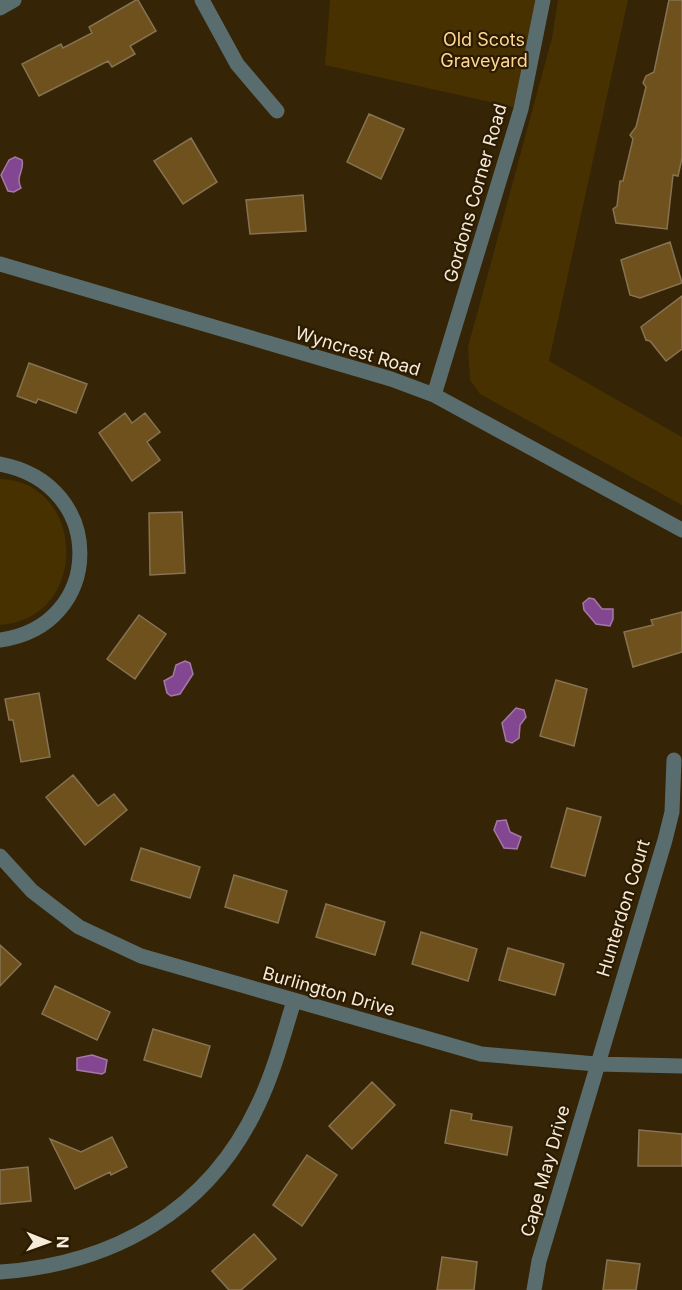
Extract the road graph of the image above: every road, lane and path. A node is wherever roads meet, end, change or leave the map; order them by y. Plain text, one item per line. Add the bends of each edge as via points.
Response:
1 (14, 0) edge
2 (202, 0) edge
3 (543, 0) edge
4 (0, 8) edge
5 (277, 111) dead end
6 (0, 264) edge
7 (434, 395) junction
8 (0, 464) edge
9 (682, 530) edge
10 (0, 640) edge
11 (674, 760) dead end
12 (0, 856) edge
13 (294, 1001) junction
14 (596, 1064) junction
15 (682, 1066) edge
16 (0, 1272) edge
17 (534, 1290) edge

1 - 4 street
2 - 5 street via 237,64
3 - 7 street, Gordons Corner Road via 521,109
6 - 7 street, Wyncrest Road
7 - 9 street, Wyncrest Road
8 - 10 street via 31,472 58,493 73,516 80,563 70,593 47,622 16,638
11 - 14 street, Hunterdon Court via 672,812
12 - 13 street, Burlington Drive via 49,905 113,945
13 - 14 street, Burlington Drive via 481,1054
13 - 16 street via 268,1083 253,1116 225,1160 185,1202 110,1249 60,1265
14 - 15 street, Burlington Drive
14 - 17 street, Cape May Drive

